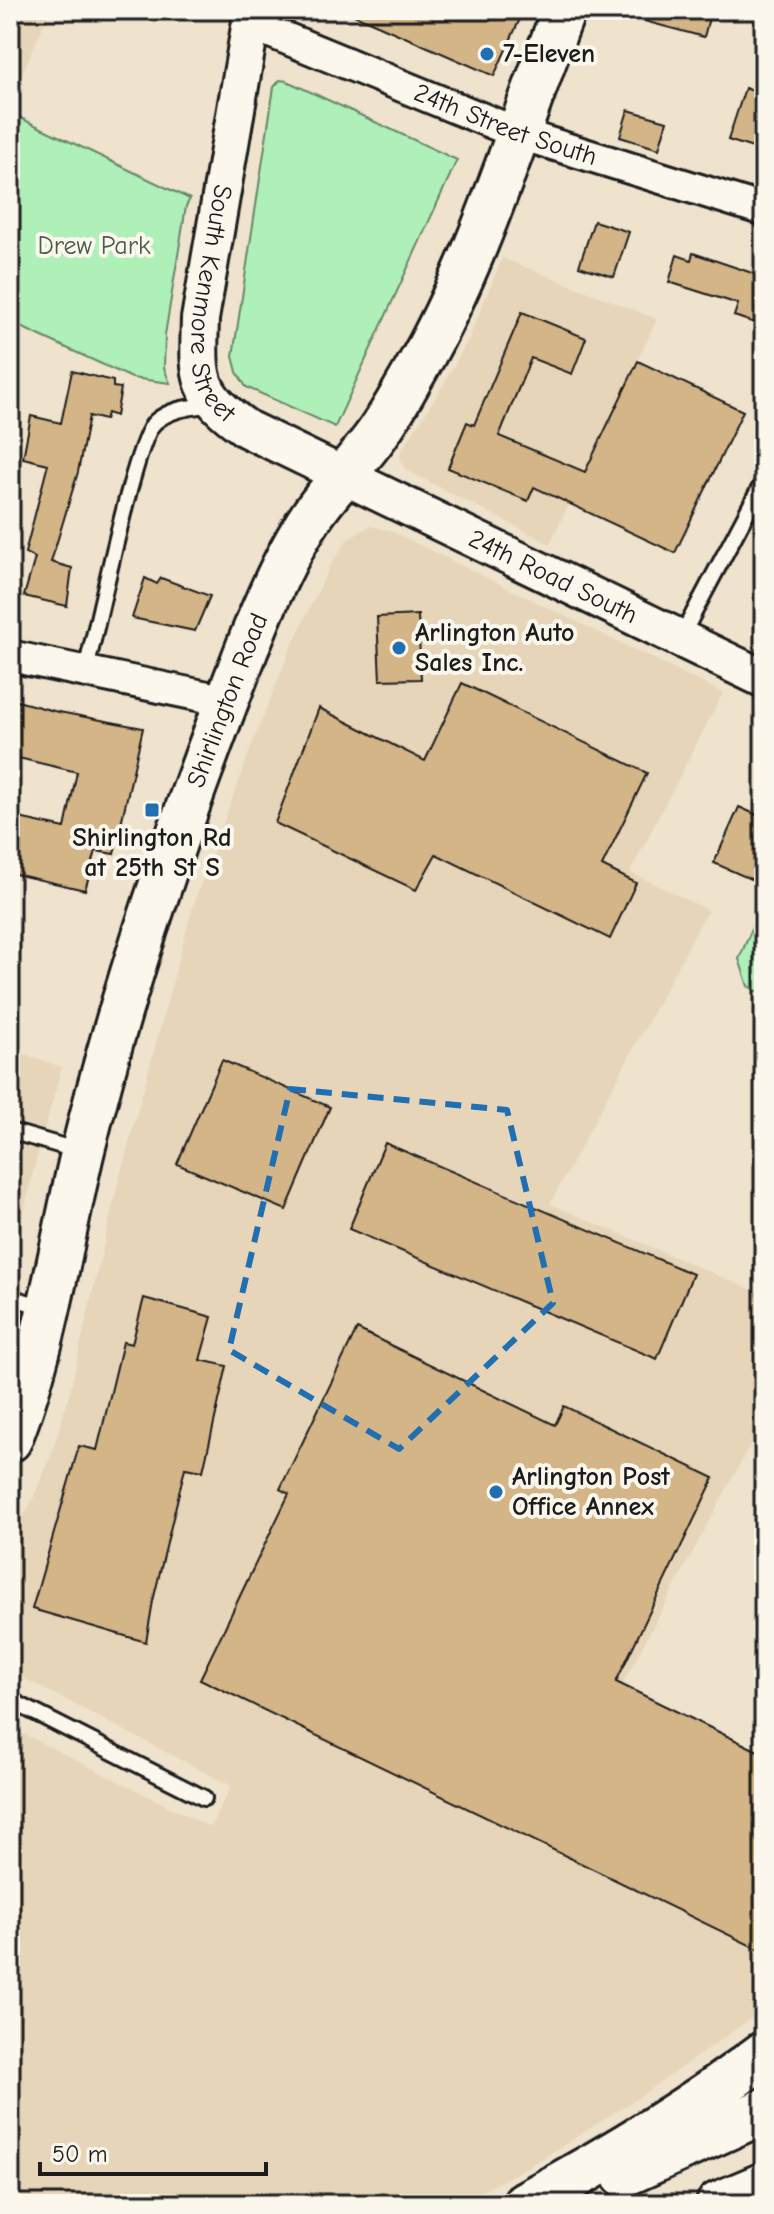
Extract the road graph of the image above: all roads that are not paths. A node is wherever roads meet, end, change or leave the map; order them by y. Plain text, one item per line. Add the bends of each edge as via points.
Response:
1 (564, 10) edge
2 (252, 17) edge
3 (517, 133) junction
4 (764, 210) edge
5 (214, 403) junction
6 (343, 476) junction
7 (764, 480) edge
8 (680, 639) junction
9 (10, 656) edge
10 (85, 672) junction
11 (764, 679) edge
12 (227, 701) junction
13 (10, 1131) edge
14 (83, 1152) junction
15 (28, 1302) edge
16 (10, 1440) edge
17 (10, 1700) edge
18 (204, 1798) dead end
19 (764, 2054) edge
20 (764, 2111) edge
21 (764, 2185) edge
22 (525, 2204) edge
23 (554, 2204) edge
24 (719, 2204) edge

1 - 3 main road, Shirlington Road
2 - 3 street, 24th Street South
2 - 5 street, South Kenmore Street via 200,319 198,367
3 - 4 street, 24th Street South
3 - 6 main road, Shirlington Road via 448,309 374,439
5 - 6 street, South Kenmore Street via 247,429
5 - 10 lane via 175,410 152,423 133,474
6 - 8 street, 24th Road South
6 - 12 main road, Shirlington Road via 295,545
7 - 8 lane
8 - 11 street, 24th Road South
9 - 10 street
10 - 12 street
12 - 14 main road, Shirlington Road via 128,983
13 - 14 lane
14 - 15 main road, Shirlington Road
15 - 16 main road, Shirlington Road via 34,1363
17 - 18 lane
19 - 22 highway via 601,2163
20 - 23 highway
21 - 24 highway

